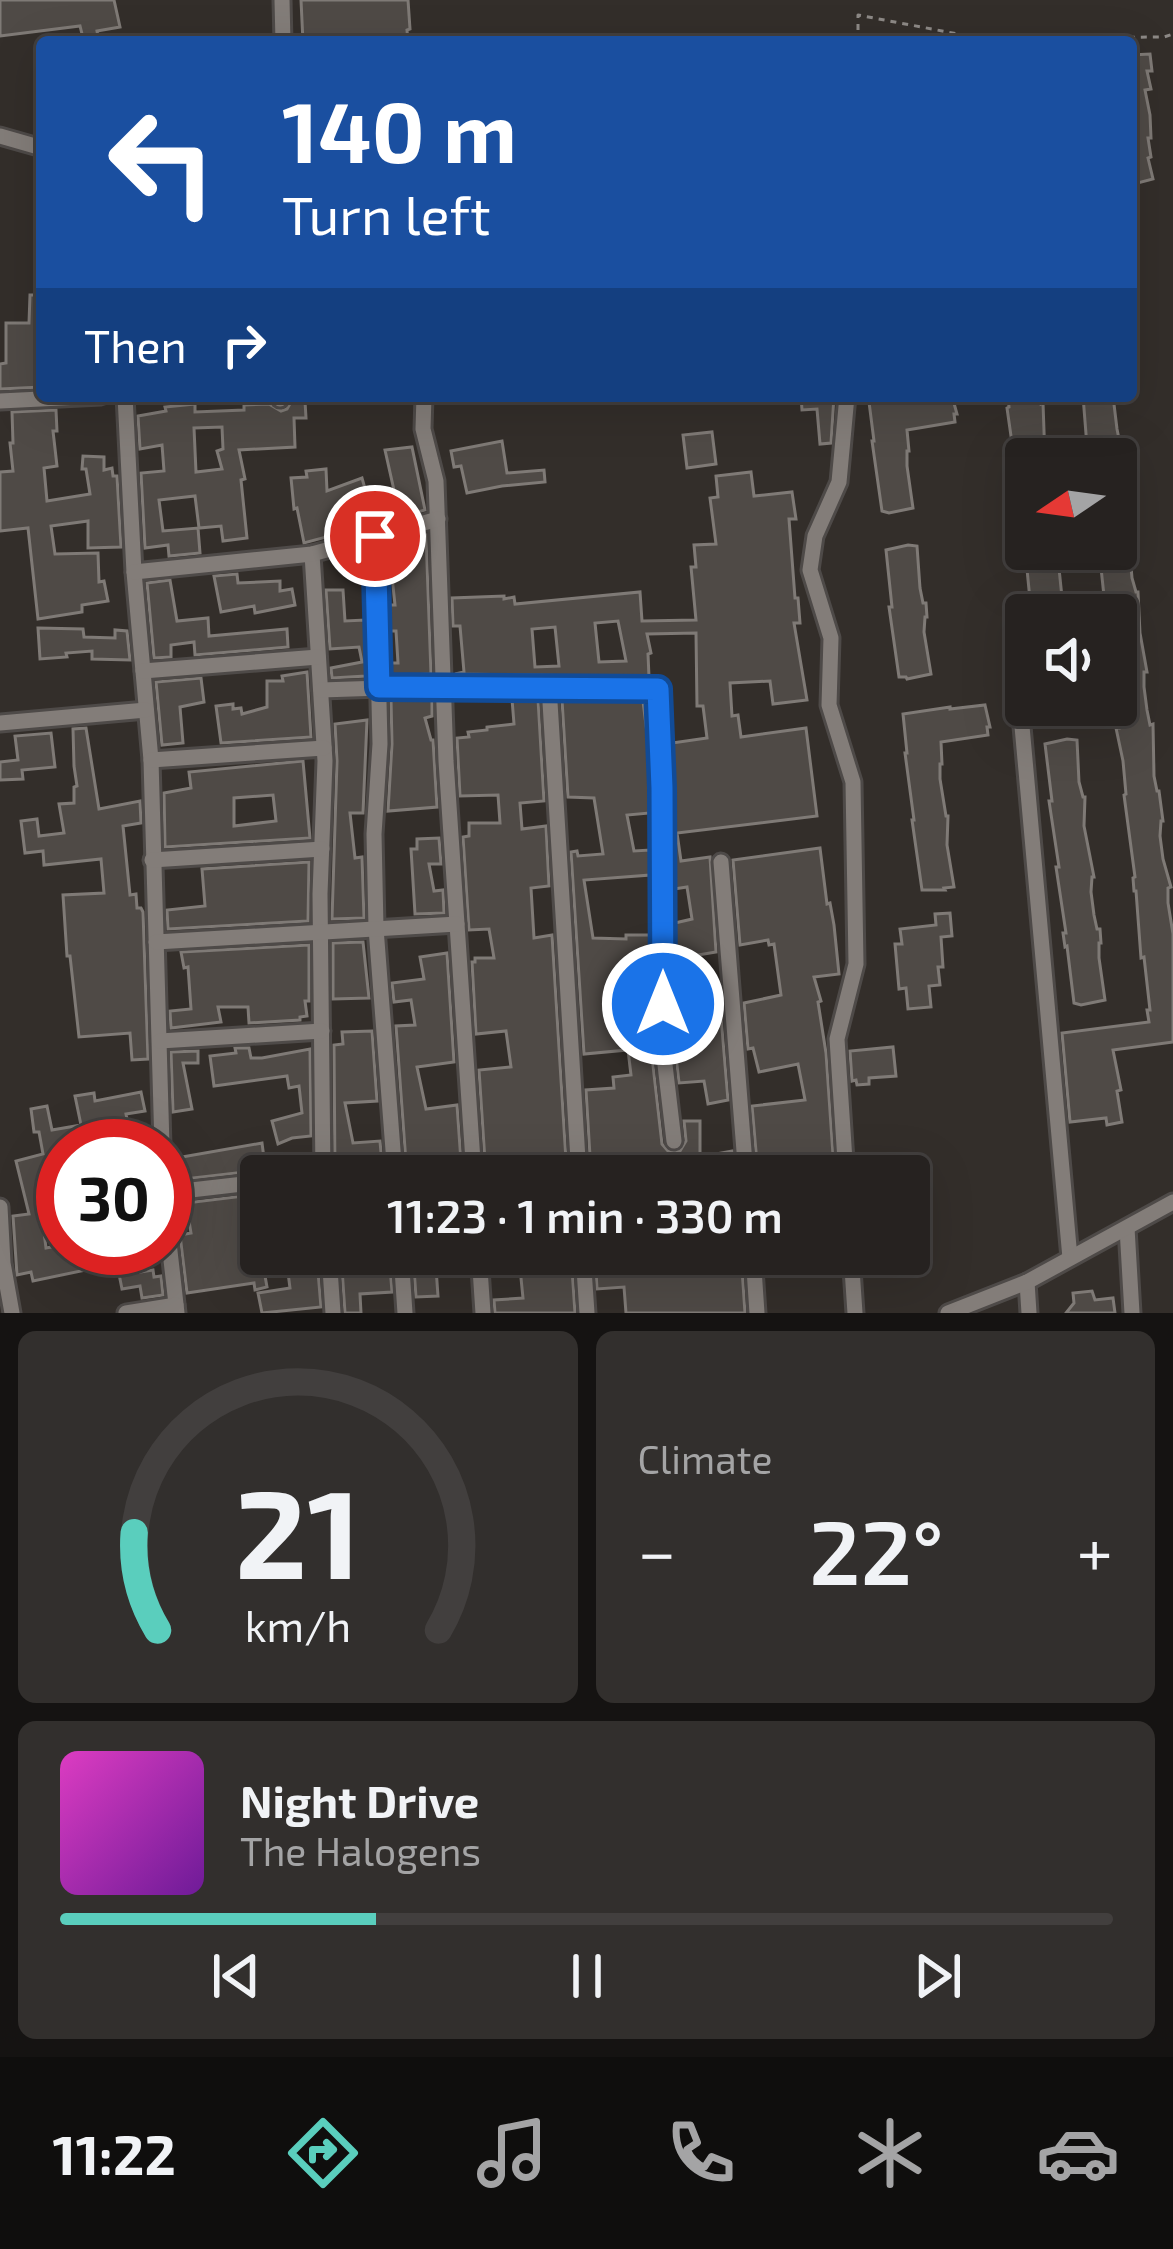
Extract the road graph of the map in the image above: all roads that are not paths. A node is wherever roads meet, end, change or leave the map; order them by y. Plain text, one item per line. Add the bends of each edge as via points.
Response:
1 (282, 0) edge
2 (283, 36) edge
3 (0, 136) edge
4 (36, 146) edge
5 (36, 399) edge
6 (0, 401) edge
7 (125, 402) edge
8 (424, 402) edge
9 (846, 402) edge
10 (438, 519) junction
11 (375, 536) junction
12 (312, 554) junction
13 (134, 572) junction
14 (318, 657) junction
15 (143, 671) junction
16 (443, 686) junction
17 (549, 686) junction
18 (379, 687) junction
19 (320, 690) junction
20 (146, 710) junction
21 (0, 723) edge
22 (1022, 726) edge
23 (324, 748) junction
24 (151, 760) junction
25 (322, 849) junction
26 (152, 860) junction
27 (722, 862) dead end
28 (457, 923) junction
29 (376, 928) junction
30 (321, 932) junction
31 (156, 942) junction
32 (322, 1031) junction
33 (160, 1041) junction
34 (161, 1119) edge
35 (674, 1141) dead end
36 (322, 1155) edge
37 (393, 1155) edge
38 (473, 1155) edge
39 (578, 1155) edge
40 (744, 1155) edge
41 (845, 1155) edge
42 (240, 1184) edge
43 (192, 1190) edge
44 (1173, 1202) edge
45 (0, 1207) edge
46 (1126, 1228) junction
47 (1070, 1258) junction
48 (2, 1263) edge
49 (172, 1275) edge
50 (330, 1275) edge
51 (402, 1275) edge
52 (481, 1275) edge
53 (585, 1275) edge
54 (754, 1275) edge
55 (852, 1275) edge
56 (1027, 1282) junction
57 (176, 1309) edge
58 (12, 1313) edge
59 (126, 1313) edge
60 (333, 1313) edge
61 (405, 1313) edge
62 (484, 1313) edge
63 (587, 1313) edge
64 (757, 1313) edge
65 (855, 1313) edge
66 (948, 1313) edge
67 (1029, 1313) edge
68 (1132, 1313) edge

1 - 2 street
3 - 4 street
5 - 6 street
7 - 13 street
8 - 10 street
9 - 41 street via 839,482 810,570 831,638 829,705 853,782 856,964 837,1039
10 - 11 street
10 - 16 street
11 - 12 street
11 - 18 street
12 - 13 street
12 - 14 street
13 - 15 street
14 - 15 street
14 - 19 street
15 - 20 street
16 - 17 street
16 - 18 street
16 - 28 street
17 - 35 street via 658,689 663,1048
17 - 39 street
18 - 19 street
18 - 29 street
19 - 23 street
20 - 21 street
20 - 24 street
22 - 47 street
23 - 24 street
23 - 25 street
24 - 26 street
25 - 26 street
25 - 30 street
26 - 31 street
27 - 40 street
28 - 29 street
28 - 38 street
29 - 30 street
29 - 37 street
30 - 31 street
30 - 32 street
31 - 33 street
32 - 33 street
32 - 36 street
33 - 34 street
42 - 43 street
44 - 46 street
45 - 48 street
46 - 47 street
46 - 68 street
47 - 56 street
48 - 58 street
49 - 57 street
50 - 60 street
51 - 61 street
52 - 62 street
53 - 63 street
54 - 64 street
55 - 65 street
56 - 66 street
56 - 67 street
57 - 59 street

